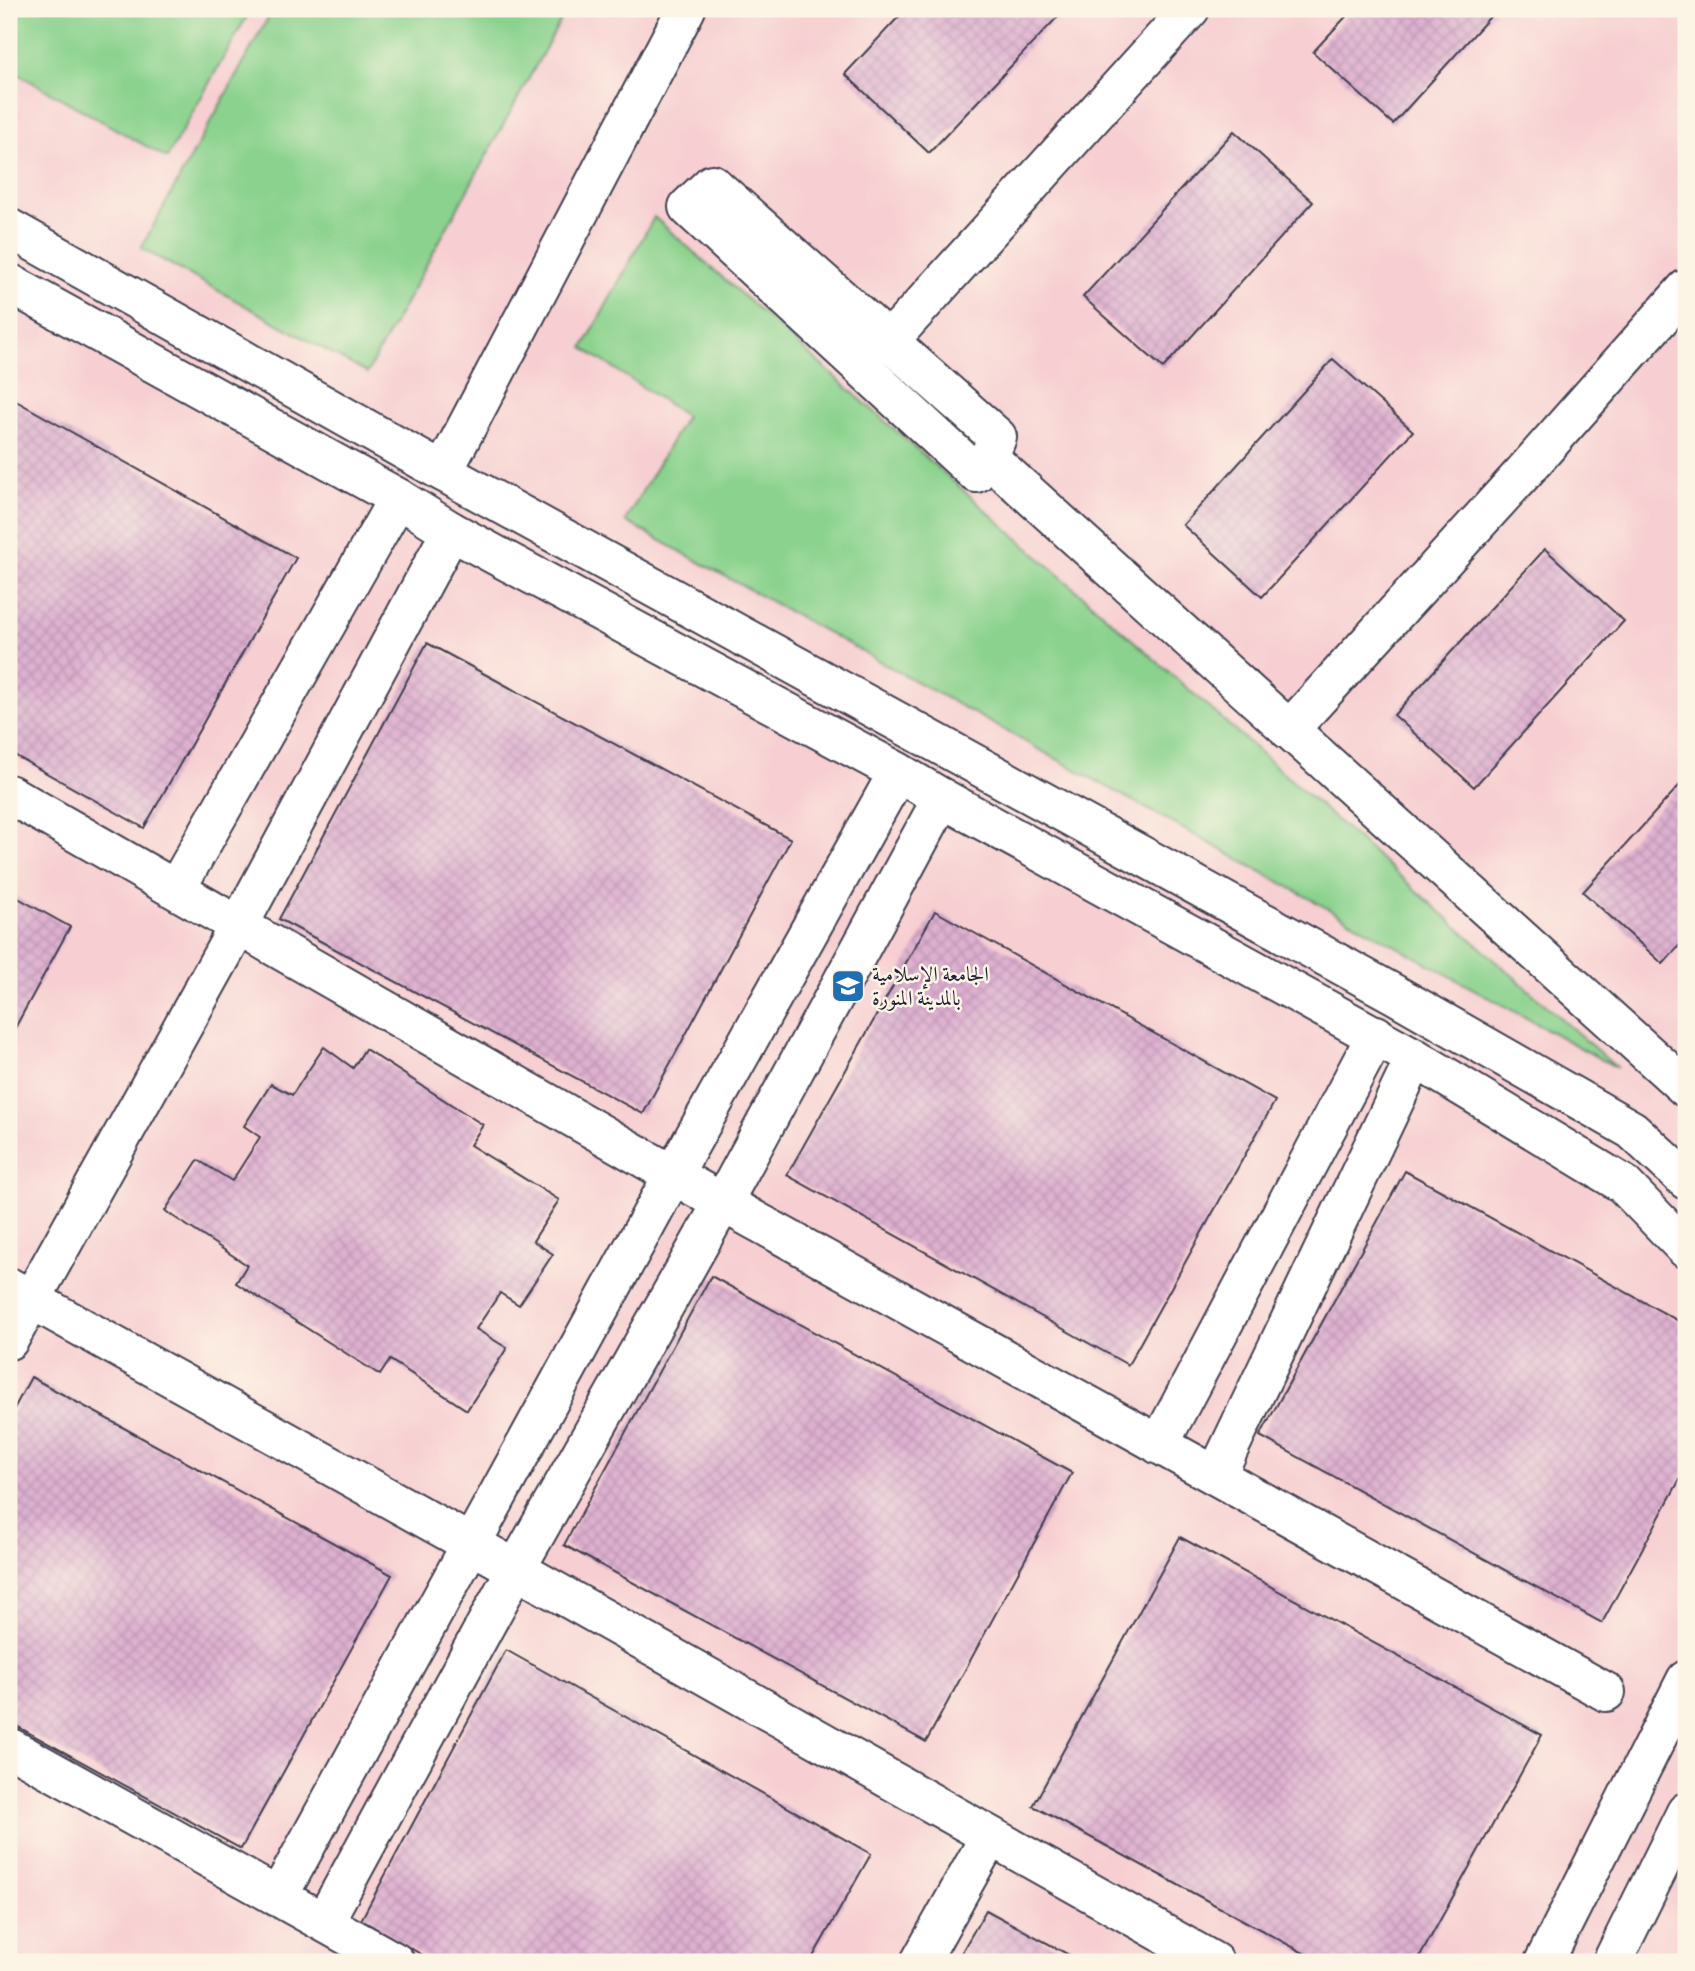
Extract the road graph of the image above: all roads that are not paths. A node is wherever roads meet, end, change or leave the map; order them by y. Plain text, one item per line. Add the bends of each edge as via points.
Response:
1 (686, 9) edge
2 (1190, 9) edge
3 (9, 228) edge
4 (9, 283) edge
5 (1686, 289) edge
6 (890, 340) junction
7 (989, 458) junction
8 (443, 472) junction
9 (398, 498) junction
10 (451, 531) junction
11 (1289, 730) junction
12 (898, 772) junction
13 (9, 794) edge
14 (942, 799) junction
15 (176, 889) junction
16 (239, 925) junction
17 (1376, 1035) junction
18 (1415, 1058) junction
19 (1686, 1088) edge
20 (673, 1175) junction
21 (1686, 1180) edge
22 (723, 1202) junction
23 (1686, 1249) edge
24 (20, 1293) edge
25 (9, 1340) edge
26 (1160, 1445) junction
27 (1216, 1476) junction
28 (471, 1544) junction
29 (516, 1569) junction
30 (1686, 1679) edge
31 (1606, 1692) dead end
32 (9, 1747) edge
33 (1686, 1812) edge
34 (990, 1836) junction
35 (278, 1897) junction
36 (324, 1922) junction
37 (395, 1962) edge
38 (920, 1962) edge
39 (1214, 1962) edge
40 (1544, 1962) edge
41 (1612, 1962) edge

1 - 8 street
2 - 6 street
3 - 8 street
4 - 9 street
5 - 11 street
6 - 7 street via 997,437
6 - 7 street via 712,184 688,207 976,473
7 - 11 street
8 - 21 street via 1394,993 1632,1130
9 - 10 street
9 - 15 street
10 - 12 street
10 - 16 street
11 - 19 street
12 - 14 street
12 - 20 street
13 - 15 street
14 - 17 street
14 - 22 street
15 - 16 street
16 - 20 street
16 - 24 street
17 - 18 street
17 - 26 street
18 - 23 street via 1623,1184
18 - 27 street
20 - 22 street
20 - 28 street
22 - 26 street
22 - 29 street
24 - 25 street
24 - 28 street
26 - 27 street
27 - 31 street
28 - 29 street
28 - 35 street
29 - 34 street
29 - 36 street
30 - 40 street
32 - 35 street
33 - 41 street
34 - 38 street
34 - 39 street
35 - 36 street
36 - 37 street

